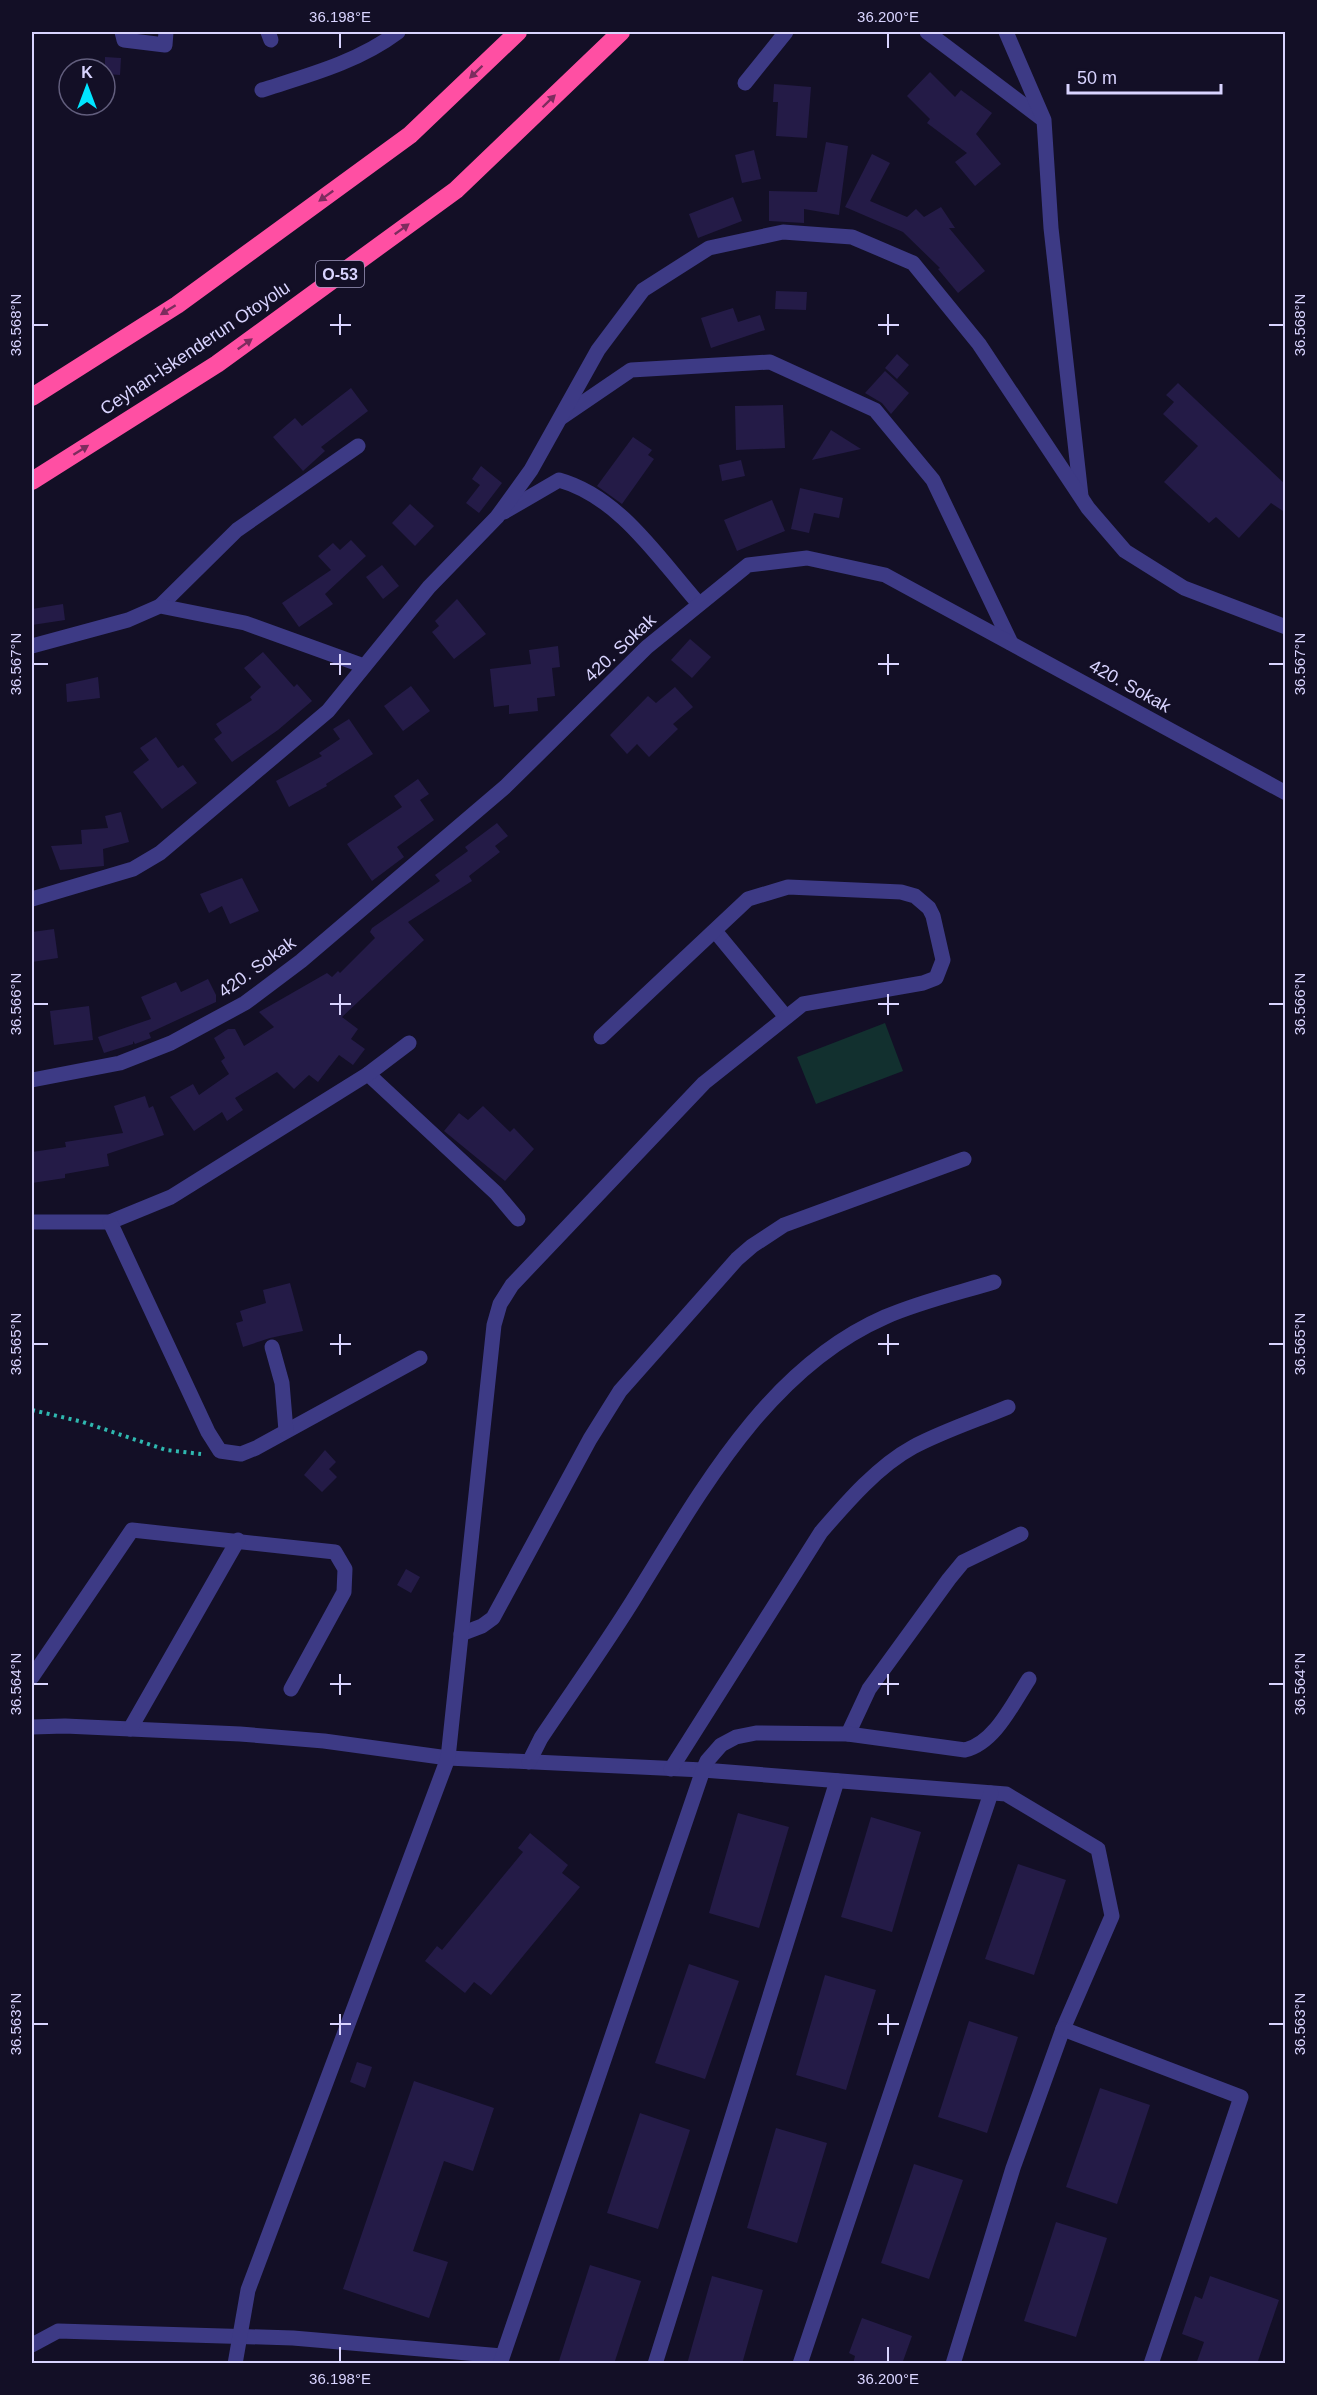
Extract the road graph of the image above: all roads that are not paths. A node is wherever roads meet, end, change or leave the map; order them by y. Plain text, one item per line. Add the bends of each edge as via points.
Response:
1 (122, 32) edge
2 (166, 32) edge
3 (398, 32) edge
4 (518, 32) edge
5 (621, 32) edge
6 (786, 32) edge
7 (927, 32) edge
8 (1006, 32) edge
9 (745, 83) dead end
10 (262, 90) dead end
11 (1044, 120) junction
12 (32, 397) edge
13 (559, 419) junction
14 (358, 446) dead end
15 (32, 481) edge
16 (1081, 499) junction
17 (497, 517) junction
18 (699, 604) junction
19 (160, 606) junction
20 (1286, 627) edge
21 (1011, 643) junction
22 (32, 646) edge
23 (364, 666) junction
24 (1286, 793) edge
25 (32, 899) edge
26 (715, 931) junction
27 (786, 1017) junction
28 (601, 1037) dead end
29 (409, 1043) dead end
30 (368, 1074) junction
31 (32, 1080) edge
32 (964, 1160) dead end
33 (518, 1219) dead end
34 (32, 1222) edge
35 (111, 1222) junction
36 (993, 1282) dead end
37 (272, 1347) dead end
38 (420, 1358) dead end
39 (1008, 1407) dead end
40 (286, 1431) junction
41 (1021, 1534) dead end
42 (238, 1540) junction
43 (461, 1634) junction
44 (32, 1677) edge
45 (1029, 1679) dead end
46 (291, 1689) dead end
47 (32, 1727) edge
48 (130, 1729) junction
49 (848, 1734) junction
50 (448, 1758) junction
51 (529, 1762) junction
52 (671, 1769) junction
53 (703, 1770) junction
54 (837, 1781) junction
55 (991, 1793) junction
56 (1063, 2029) junction
57 (238, 2337) junction
58 (32, 2345) edge
59 (501, 2360) edge
60 (235, 2364) edge
61 (655, 2364) edge
62 (800, 2364) edge
63 (953, 2364) edge
64 (1151, 2364) edge

1 - 2 street via 124,40 165,45
3 - 10 street via 339,65
4 -> 12 highway via 410,135 177,305
15 -> 5 highway, Ceyhan-İskenderun Otoyolu / O-53 via 217,364 456,190
6 - 9 street
7 - 11 street
8 - 11 street
11 - 16 street via 1051,228
13 - 16 street via 598,350 643,290 709,248 783,232 852,237 913,263 979,344
13 - 17 street via 531,470
13 - 21 street via 631,370 770,362 875,410 933,480
14 - 19 street via 237,530
16 - 20 street via 1125,551 1184,588
17 - 18 street via 559,480 575,485 616,509
17 - 23 street via 429,587
18 - 21 street, 420. Sokak via 748,564 807,558 885,575
18 - 31 street, 420. Sokak via 647,647 505,787 301,961 245,1003 171,1043 120,1063
19 - 22 street via 128,620
19 - 23 street via 245,623
21 - 24 street, 420. Sokak
23 - 25 street via 328,711 160,854 133,869
26 - 27 street
26 - 27 street via 748,899 788,887 901,892 915,896 928,908 943,960 936,978 813,1001
26 - 28 street
27 - 43 street via 705,1083 512,1285 500,1304 494,1325
29 - 30 street
30 - 33 street via 496,1193
30 - 35 street via 171,1197
32 - 43 street via 784,1225 737,1259 620,1391 590,1438 493,1618
34 - 35 street
35 - 40 street via 220,1452 241,1454
36 - 51 street via 885,1317 859,1331 805,1370 762,1411 688,1510
37 - 40 street via 282,1383
38 - 40 street
39 - 52 street via 913,1447 840,1510 821,1532
41 - 49 street via 963,1562 869,1689
42 - 44 street via 132,1530
42 - 46 street via 329,1549 343,1562 344,1592
42 - 48 street
43 - 50 street
45 - 49 street via 991,1734 973,1748
47 - 48 street
48 - 50 street via 313,1740
49 - 53 street via 746,1734 721,1745
50 - 51 street
50 - 57 street via 248,2290
51 - 52 street
52 - 53 street
53 - 54 street
53 - 59 street
54 - 55 street
54 - 61 street
55 - 56 street via 1006,1794 1098,1849 1112,1916
55 - 62 street
56 - 63 street via 1013,2168
56 - 64 street via 1241,2097
57 - 58 street via 58,2331
57 - 59 street via 293,2338
57 - 60 street

